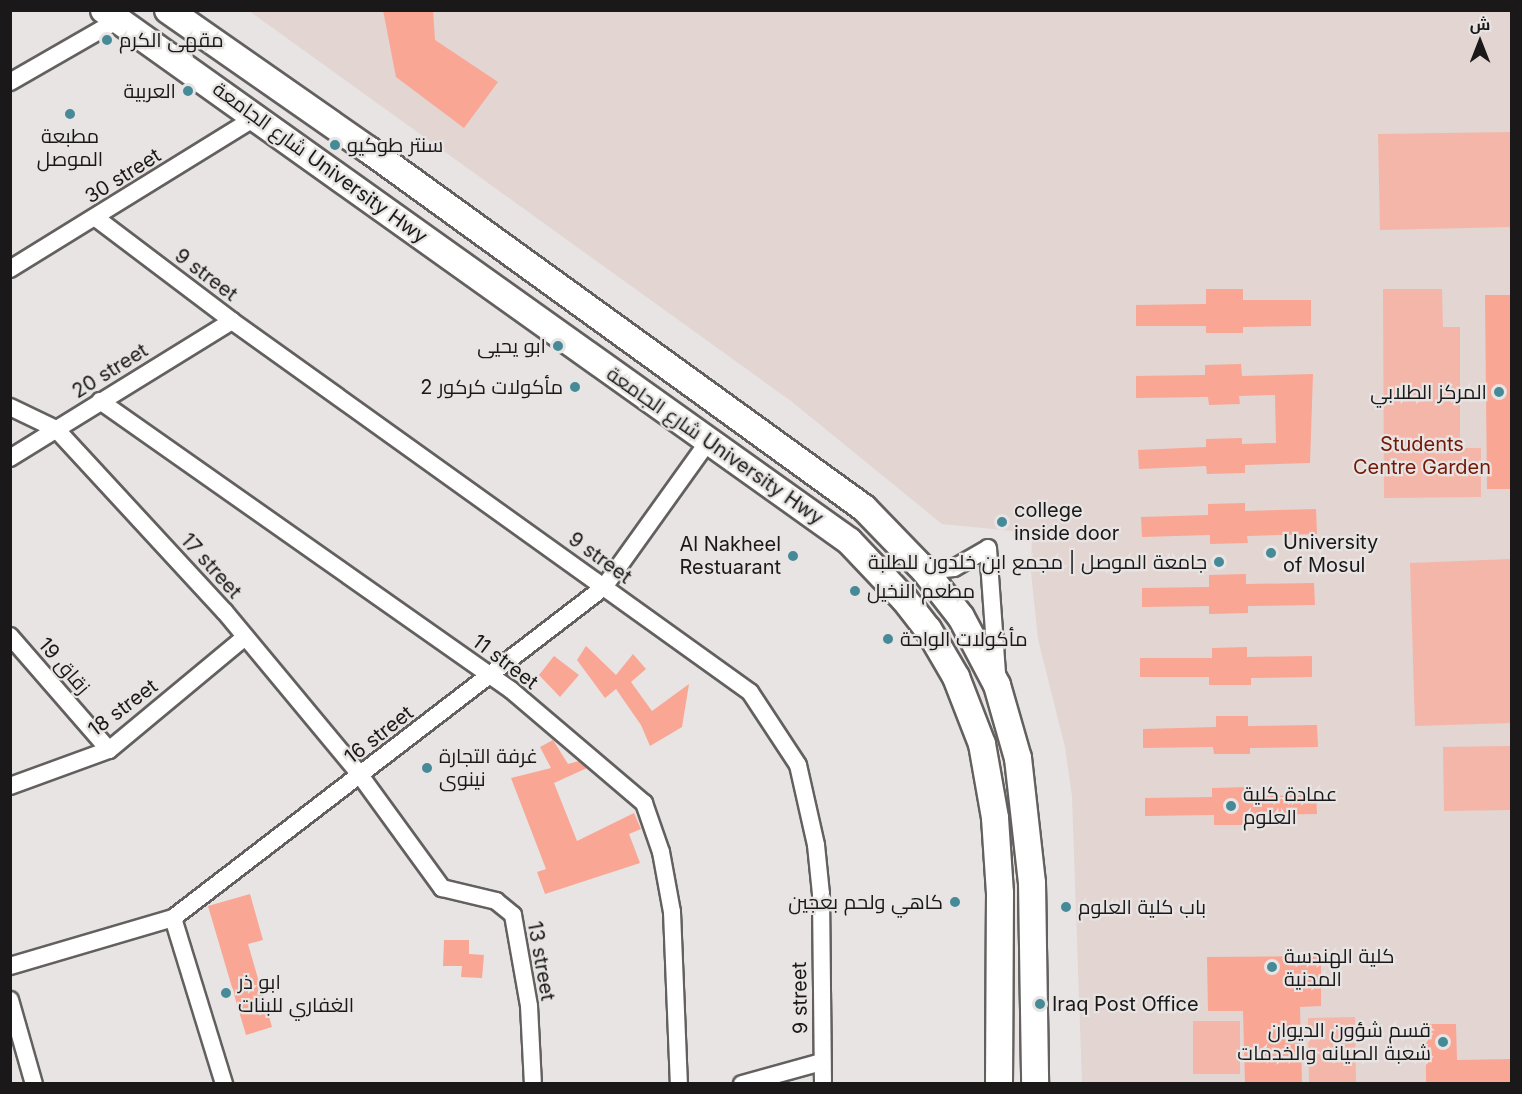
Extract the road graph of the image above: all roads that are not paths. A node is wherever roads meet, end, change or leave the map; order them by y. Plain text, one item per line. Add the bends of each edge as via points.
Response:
1 (168, 10) edge
2 (111, 15) edge
3 (10, 82) edge
4 (256, 117) junction
5 (369, 150) junction
6 (345, 180) junction
7 (96, 218) junction
8 (10, 269) edge
9 (232, 321) junction
10 (100, 400) junction
11 (10, 407) edge
12 (56, 429) junction
13 (707, 443) junction
14 (10, 458) edge
15 (925, 572) junction
16 (604, 587) junction
17 (10, 636) edge
18 (245, 637) junction
19 (488, 674) junction
20 (997, 685) junction
21 (110, 750) junction
22 (360, 777) junction
23 (10, 786) edge
24 (173, 918) junction
25 (10, 966) edge
26 (10, 1000) edge
27 (822, 1062) junction
28 (33, 1083) edge
29 (224, 1083) edge
30 (532, 1083) edge
31 (679, 1083) edge
32 (742, 1083) edge
33 (823, 1083) edge
34 (999, 1083) edge
35 (1035, 1083) edge

1 - 5 main road, شارع الجامعة University Hwy
2 - 3 street
2 - 4 main road, شارع الجامعة University Hwy
4 - 6 main road, شارع الجامعة University Hwy
4 - 7 street, 30 street
5 - 6 main road
5 - 15 main road, شارع الجامعة University Hwy via 864,508
6 - 13 main road, شارع الجامعة University Hwy
7 - 8 street, 30 street
7 - 9 street, 9 street
9 - 10 street, 20 street
9 - 16 street, 9 street
10 - 12 street, 20 street
10 - 19 street, 11 street
11 - 12 street, 17 street
12 - 14 street, 20 street
12 - 18 street, 17 street
13 - 16 street, 16 street
13 - 34 main road, شارع الجامعة University Hwy via 849,541 928,629 956,677 982,744 995,818 1000,893
15 - 20 main road, شارع الجامعة University Hwy via 961,617
15 - 20 street via 954,568 988,548
16 - 19 street, 16 street
16 - 27 street, 9 street via 750,692 798,765 816,845 821,894
17 - 21 street, زقاق 19
18 - 21 street, 18 street
18 - 22 street, 17 street
19 - 22 street, 16 street
19 - 31 street, 11 street via 648,809 672,912
20 - 35 main road, شارع الجامعة University Hwy via 1018,758 1029,846
21 - 23 street, 18 street
22 - 24 street, 16 street
22 - 30 street, 13 street via 442,888 496,902 513,915 527,996
24 - 25 street, 16 street
24 - 29 street
26 - 28 street
27 - 32 street
27 - 33 street, 9 street

